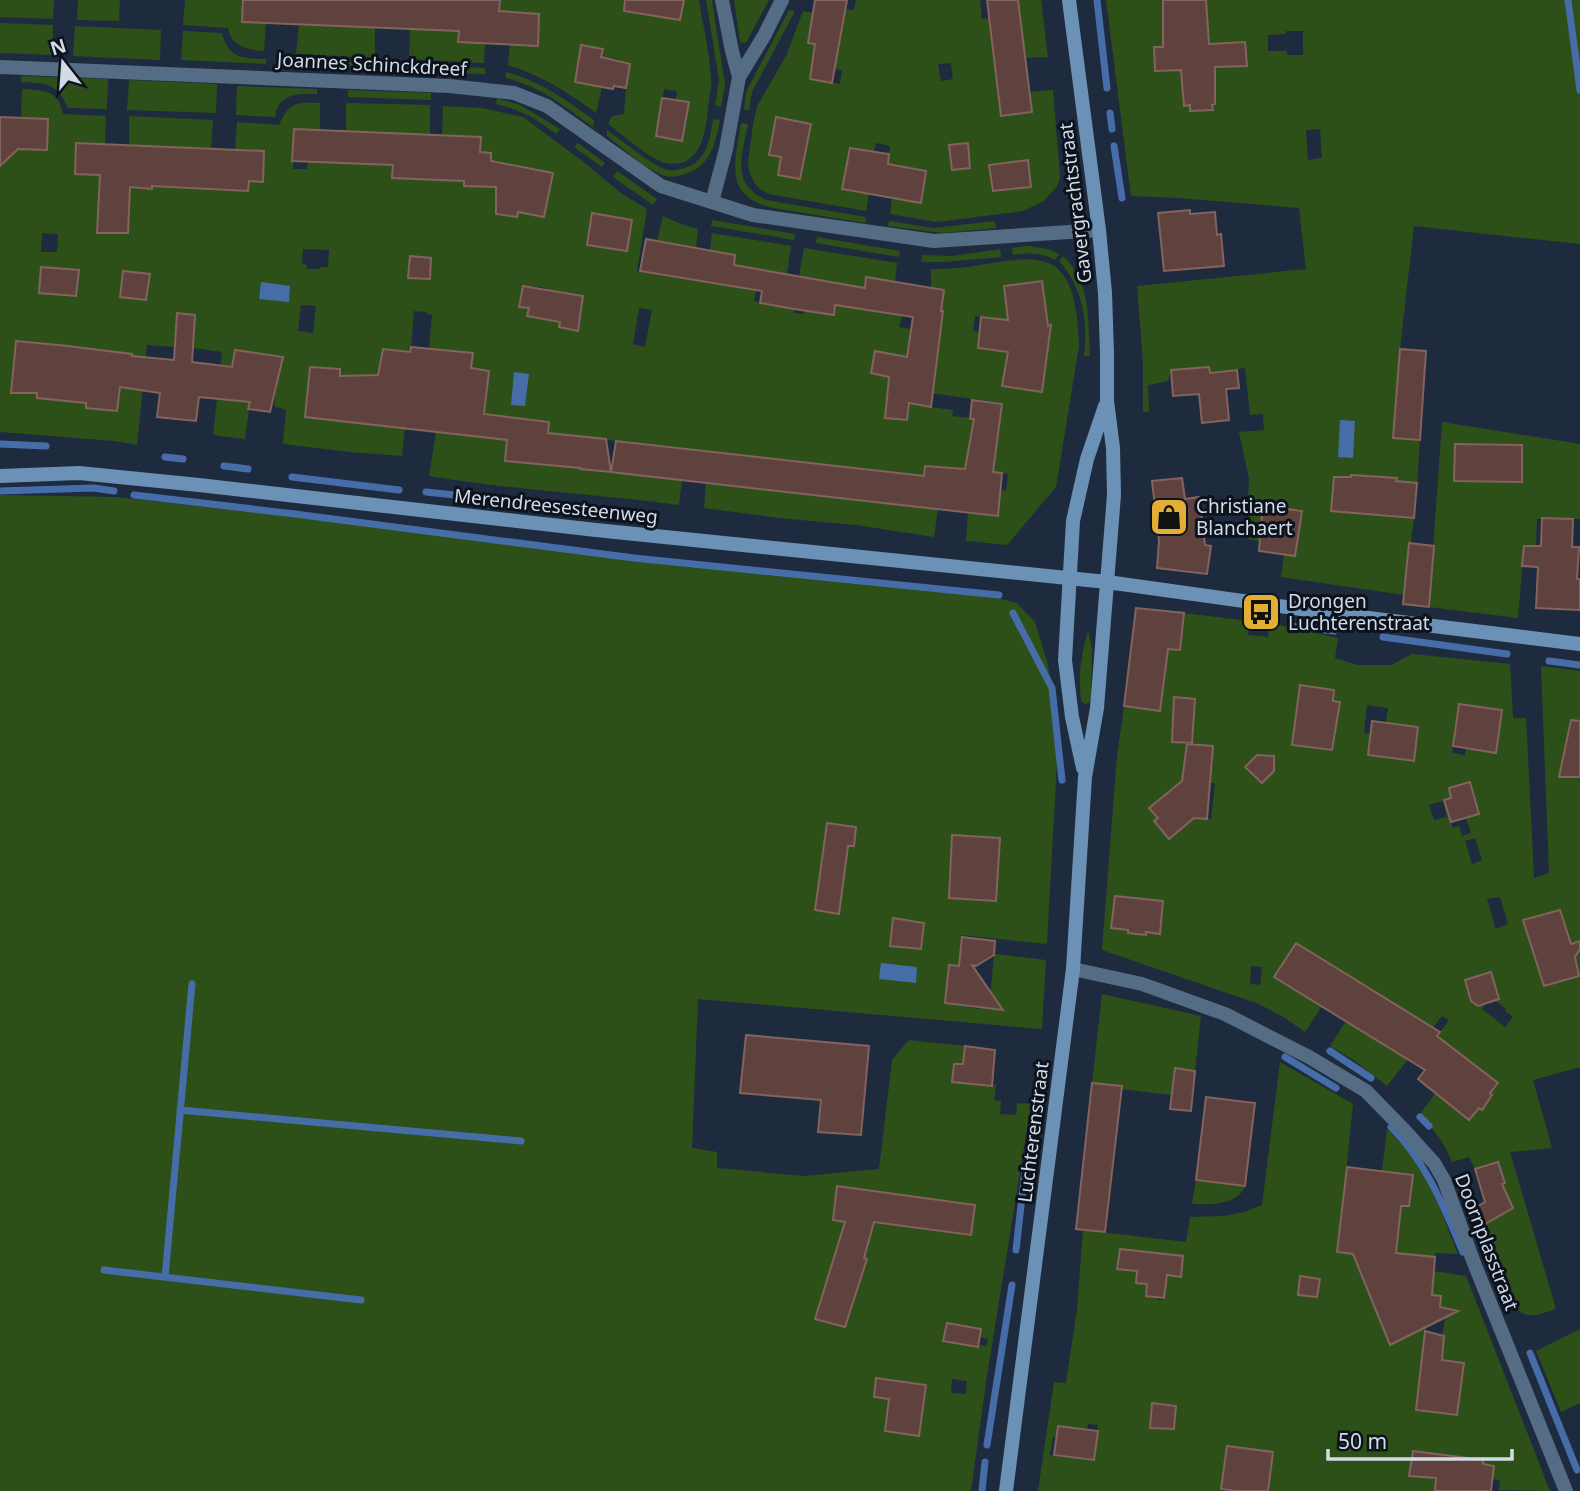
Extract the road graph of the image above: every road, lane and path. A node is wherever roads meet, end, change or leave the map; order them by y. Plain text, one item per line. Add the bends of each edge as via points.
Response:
1 (722, 0) edge
2 (782, 0) edge
3 (1069, 0) edge
4 (0, 67) edge
5 (739, 77) junction
6 (712, 202) junction
7 (1099, 230) junction
8 (1107, 401) junction
9 (0, 476) edge
10 (1069, 578) junction
11 (1107, 582) junction
12 (1580, 644) edge
13 (1086, 777) junction
14 (1073, 969) junction
15 (1006, 1491) edge
16 (1566, 1491) edge

1 - 5 street
2 - 5 street
3 - 7 street, Gavergrachtstraat
4 - 6 street, Joannes Schinckdreef via 449,86 514,93 547,106 661,187
5 - 6 street
6 - 7 street, Joannes Schinckdreef via 753,215 934,241
7 - 8 street, Gavergrachtstraat
8 - 10 street, Gavergrachtstraat via 1073,521
8 - 11 street, Gavergrachtstraat via 1114,495
9 - 10 street, Merendreesesteenweg via 79,473
10 - 11 street, Merendreesesteenweg
10 - 13 street, Luchterenstraat via 1065,660
11 - 12 street, Merendreesesteenweg
11 - 13 street, Luchterenstraat via 1097,708
13 - 14 street, Luchterenstraat
14 - 15 street, Luchterenstraat
14 - 16 street, Doornplasstraat via 1142,984 1226,1014 1366,1091 1405,1131 1444,1180

